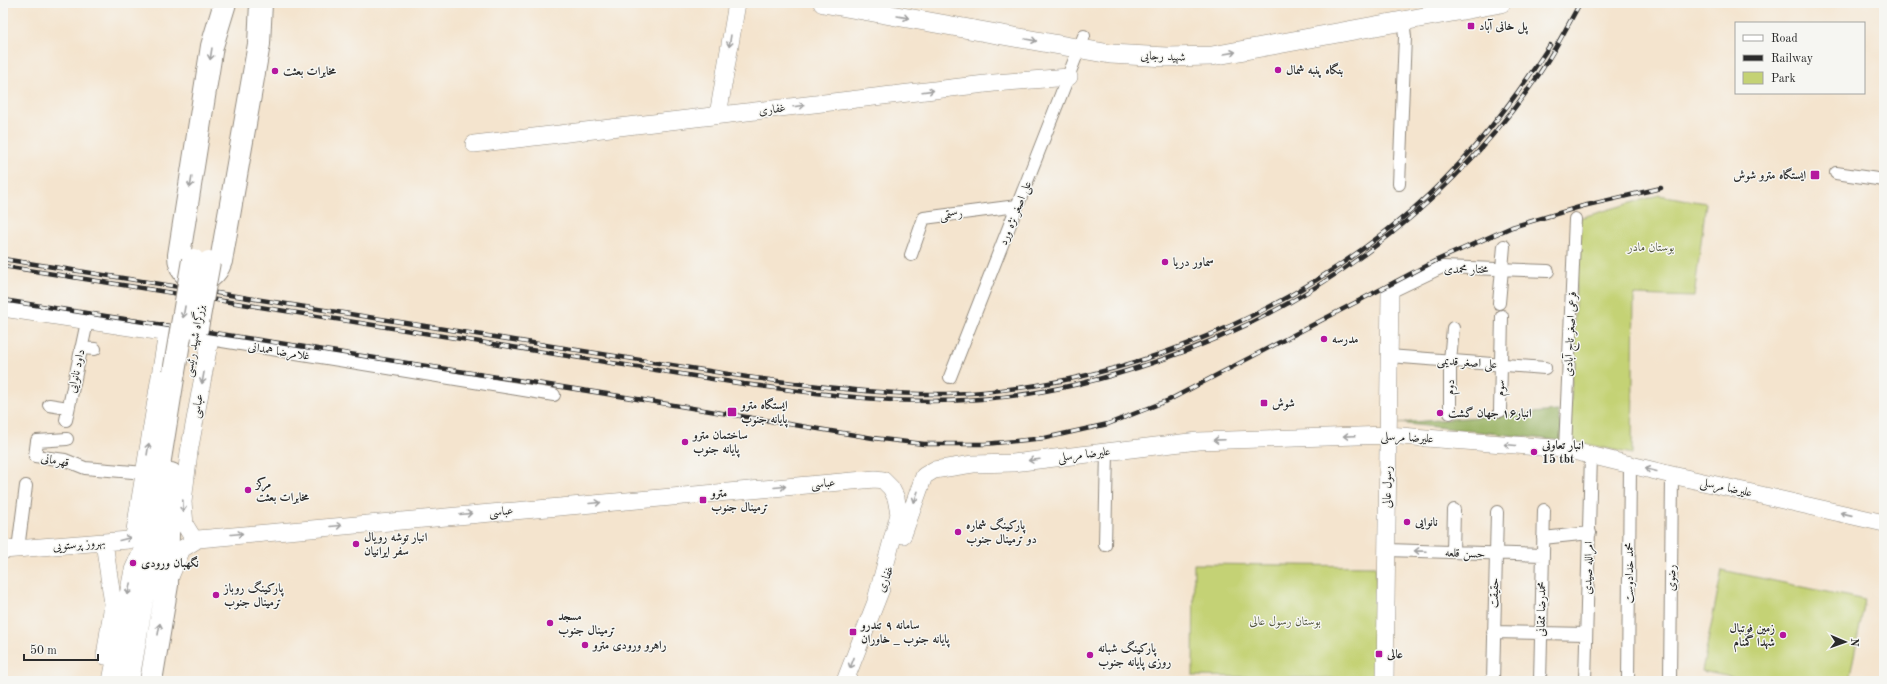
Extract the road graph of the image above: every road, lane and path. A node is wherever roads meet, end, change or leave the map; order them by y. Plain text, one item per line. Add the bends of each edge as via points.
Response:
1 (225, 3) edge
2 (234, 3) edge
3 (255, 3) edge
4 (261, 3) edge
5 (737, 3) edge
6 (824, 3) edge
7 (900, 3) edge
8 (1434, 3) edge
9 (1501, 3) edge
10 (1402, 21) junction
11 (1083, 42) junction
12 (1070, 77) junction
13 (718, 115) junction
14 (474, 144) dead end
15 (1836, 173) dead end
16 (1884, 180) edge
17 (1399, 184) dead end
18 (1017, 206) junction
19 (1575, 220) dead end
20 (1504, 246) dead end
21 (912, 255) dead end
22 (201, 261) junction
23 (1502, 270) junction
24 (1548, 272) dead end
25 (1390, 292) joint
26 (1499, 302) dead end
27 (3, 308) edge
28 (1502, 316) dead end
29 (87, 322) junction
30 (1453, 328) dead end
31 (167, 333) junction
32 (210, 340) junction
33 (81, 348) junction
34 (95, 349) dead end
35 (1389, 356) junction
36 (1450, 361) junction
37 (1501, 365) junction
38 (1546, 368) dead end
39 (181, 373) junction
40 (950, 377) dead end
41 (554, 395) dead end
42 (49, 405) dead end
43 (68, 408) junction
44 (1500, 411) dead end
45 (1450, 413) dead end
46 (66, 420) dead end
47 (1388, 435) junction
48 (67, 439) dead end
49 (1565, 449) junction
50 (1107, 452) junction
51 (1591, 454) junction
52 (1630, 464) junction
53 (144, 473) junction
54 (1672, 475) junction
55 (924, 476) joint
56 (26, 486) dead end
57 (1454, 510) dead end
58 (1544, 510) dead end
59 (1497, 512) dead end
60 (1884, 523) edge
61 (1590, 533) junction
62 (1543, 538) junction
63 (198, 539) junction
64 (147, 540) junction
65 (104, 542) junction
66 (1104, 545) dead end
67 (10, 550) edge
68 (1387, 550) junction
69 (1453, 552) junction
70 (1495, 554) junction
71 (1543, 555) junction
72 (167, 585) junction
73 (876, 600) junction
74 (1493, 632) junction
75 (1541, 634) junction
76 (1586, 634) junction
77 (100, 681) edge
78 (111, 681) edge
79 (128, 681) edge
80 (150, 681) edge
81 (845, 681) edge
82 (1385, 681) edge
83 (1493, 681) edge
84 (1540, 681) edge
85 (1585, 681) edge
86 (1628, 681) edge
87 (1670, 681) edge

1 -> 4 highway via 212,46 179,255 182,272 197,280 213,276 221,261 259,44
2 - 22 highway, بزرگراه شهید رئیسی
3 - 22 highway, بزرگراه شهید رئیسی
5 -> 13 street
6 -> 11 main road, شهید رجایی
7 - 11 main road, شهید رجایی
8 - 11 main road, شهید رجایی via 1213,43 1180,45
9 - 10 main road, شهید رجایی
11 -> 10 main road, شهید رجایی via 1117,54 1212,56
10 - 17 street via 1405,37
11 - 12 street, علی اصغر نژه ورد
13 -> 12 street, غفاری via 994,83
12 - 18 street, علی اصغر نژه ورد
13 - 14 street, غفاری
15 - 16 street
18 - 21 street, رستمی via 924,218
18 - 40 street, علی اصغر نژه ورد
19 - 49 street, فرعی اصغر تاج آبادی
20 - 23 street
22 - 39 highway, بزرگراه شهید رئیسی, bridge
23 - 24 street, مختار محمدی
23 - 25 street, مختار محمدی via 1442,267
23 - 26 street
25 - 35 street, رسول عالی
27 - 29 street, غلامرضا همدانی
28 - 37 street, سوم
29 - 31 street, غلامرضا همدانی
29 - 33 street, داود نانوایی
30 - 36 street, دوم
31 - 32 street, غلامرضا همدانی
53 -> 31 street, بهروز پرستویی
32 - 41 street, غلامرضا همدانی
32 -> 63 street, عباسی via 189,452 183,502 185,525 190,535
33 - 34 street
33 - 43 street, داود نانوایی
35 - 36 street, علی اصغر قدیمی
35 - 47 street, رسول عالی
36 - 37 street, علی اصغر قدیمی
36 - 45 street, دوم
37 - 38 street, علی اصغر قدیمی
37 - 44 street, سوم
39 - 64 highway, بزرگراه شهید رئیسی
39 - 72 highway, بزرگراه شهید رئیسی via 169,484
42 - 43 street
43 - 46 street, داود نانوایی
49 -> 47 street, علیرضا مرسلی
47 -> 50 street, علیرضا مرسلی via 1198,441
47 - 68 street, رسول عالی
48 - 53 street, قهرمانی via 36,441 34,456 66,460 85,468
49 - 51 street, علیرضا مرسلی
50 -> 55 street, علیرضا مرسلی via 1013,463 973,464 934,470
50 - 66 street
51 - 52 street, علیرضا مرسلی
51 - 61 street, امرالله صیدی
54 -> 52 street, علیرضا مرسلی
52 - 86 street, محمد خدادوست
65 -> 53 street, بهروز پرستویی via 129,540 134,536
60 -> 54 street, علیرضا مرسلی
54 - 87 street, رضوی
55 -> 73 street, غفاری via 902,539
56 - 67 street
57 - 69 street
58 - 62 street
59 - 70 street, حقیقت
61 - 62 street
61 - 76 street, امرالله صیدی
62 - 71 street, محمدرضا ممقانی
63 - 72 street via 182,549
63 -> 73 street, عباسی via 875,479 883,480 892,488 899,514
64 -> 78 street via 133,570
64 - 79 highway, بزرگراه شهید رئیسی via 146,578
65 - 67 street, بهروز پرستویی
65 - 77 street via 113,604
69 -> 68 street, حسن قلعه
68 - 82 street, رسول عالی
69 - 70 street, حسن قلعه
70 - 71 street, حسن قلعه
70 - 74 street, حقیقت
71 - 75 street, محمدرضا ممقانی
80 -> 72 highway, بزرگراه شهید رئیسی
73 -> 81 street, غفاری
74 - 75 street
74 - 83 street, حقیقت
75 - 76 street
75 - 84 street, محمدرضا ممقانی
76 - 85 street, امرالله صیدی

